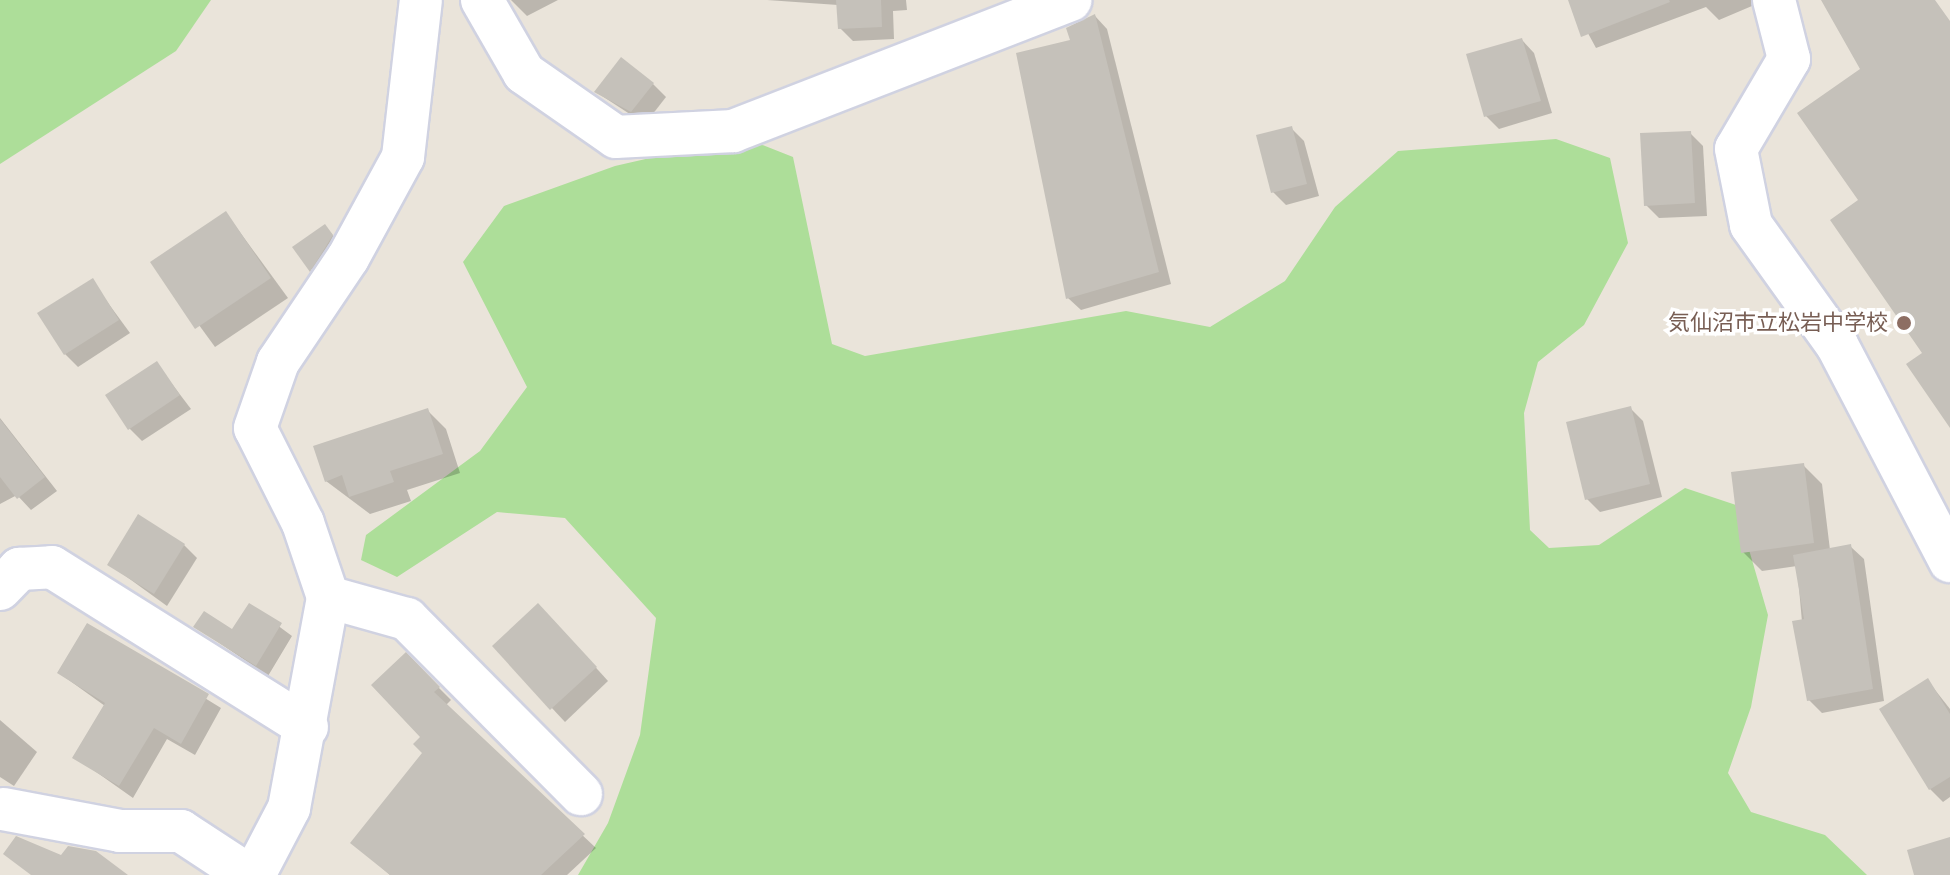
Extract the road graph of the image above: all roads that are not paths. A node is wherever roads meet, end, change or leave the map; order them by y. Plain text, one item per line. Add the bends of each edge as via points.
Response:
1 (421, 0) edge
2 (482, 0) edge
3 (1070, 0) edge
4 (1774, 0) edge
5 (1950, 561) edge
6 (0, 589) edge
7 (328, 597) junction
8 (307, 727) junction
9 (581, 794) dead end
10 (3, 809) dead end
11 (251, 875) edge

1 - 7 street via 403,157 348,258 278,362 255,428 303,523
2 - 3 street via 524,73 616,137 733,131
4 - 5 street via 1789,59 1736,149 1751,225 1837,345
6 - 8 street via 19,569 52,567
7 - 8 street
7 - 9 street via 407,619
8 - 11 street via 289,808
10 - 11 street via 120,831 181,831

